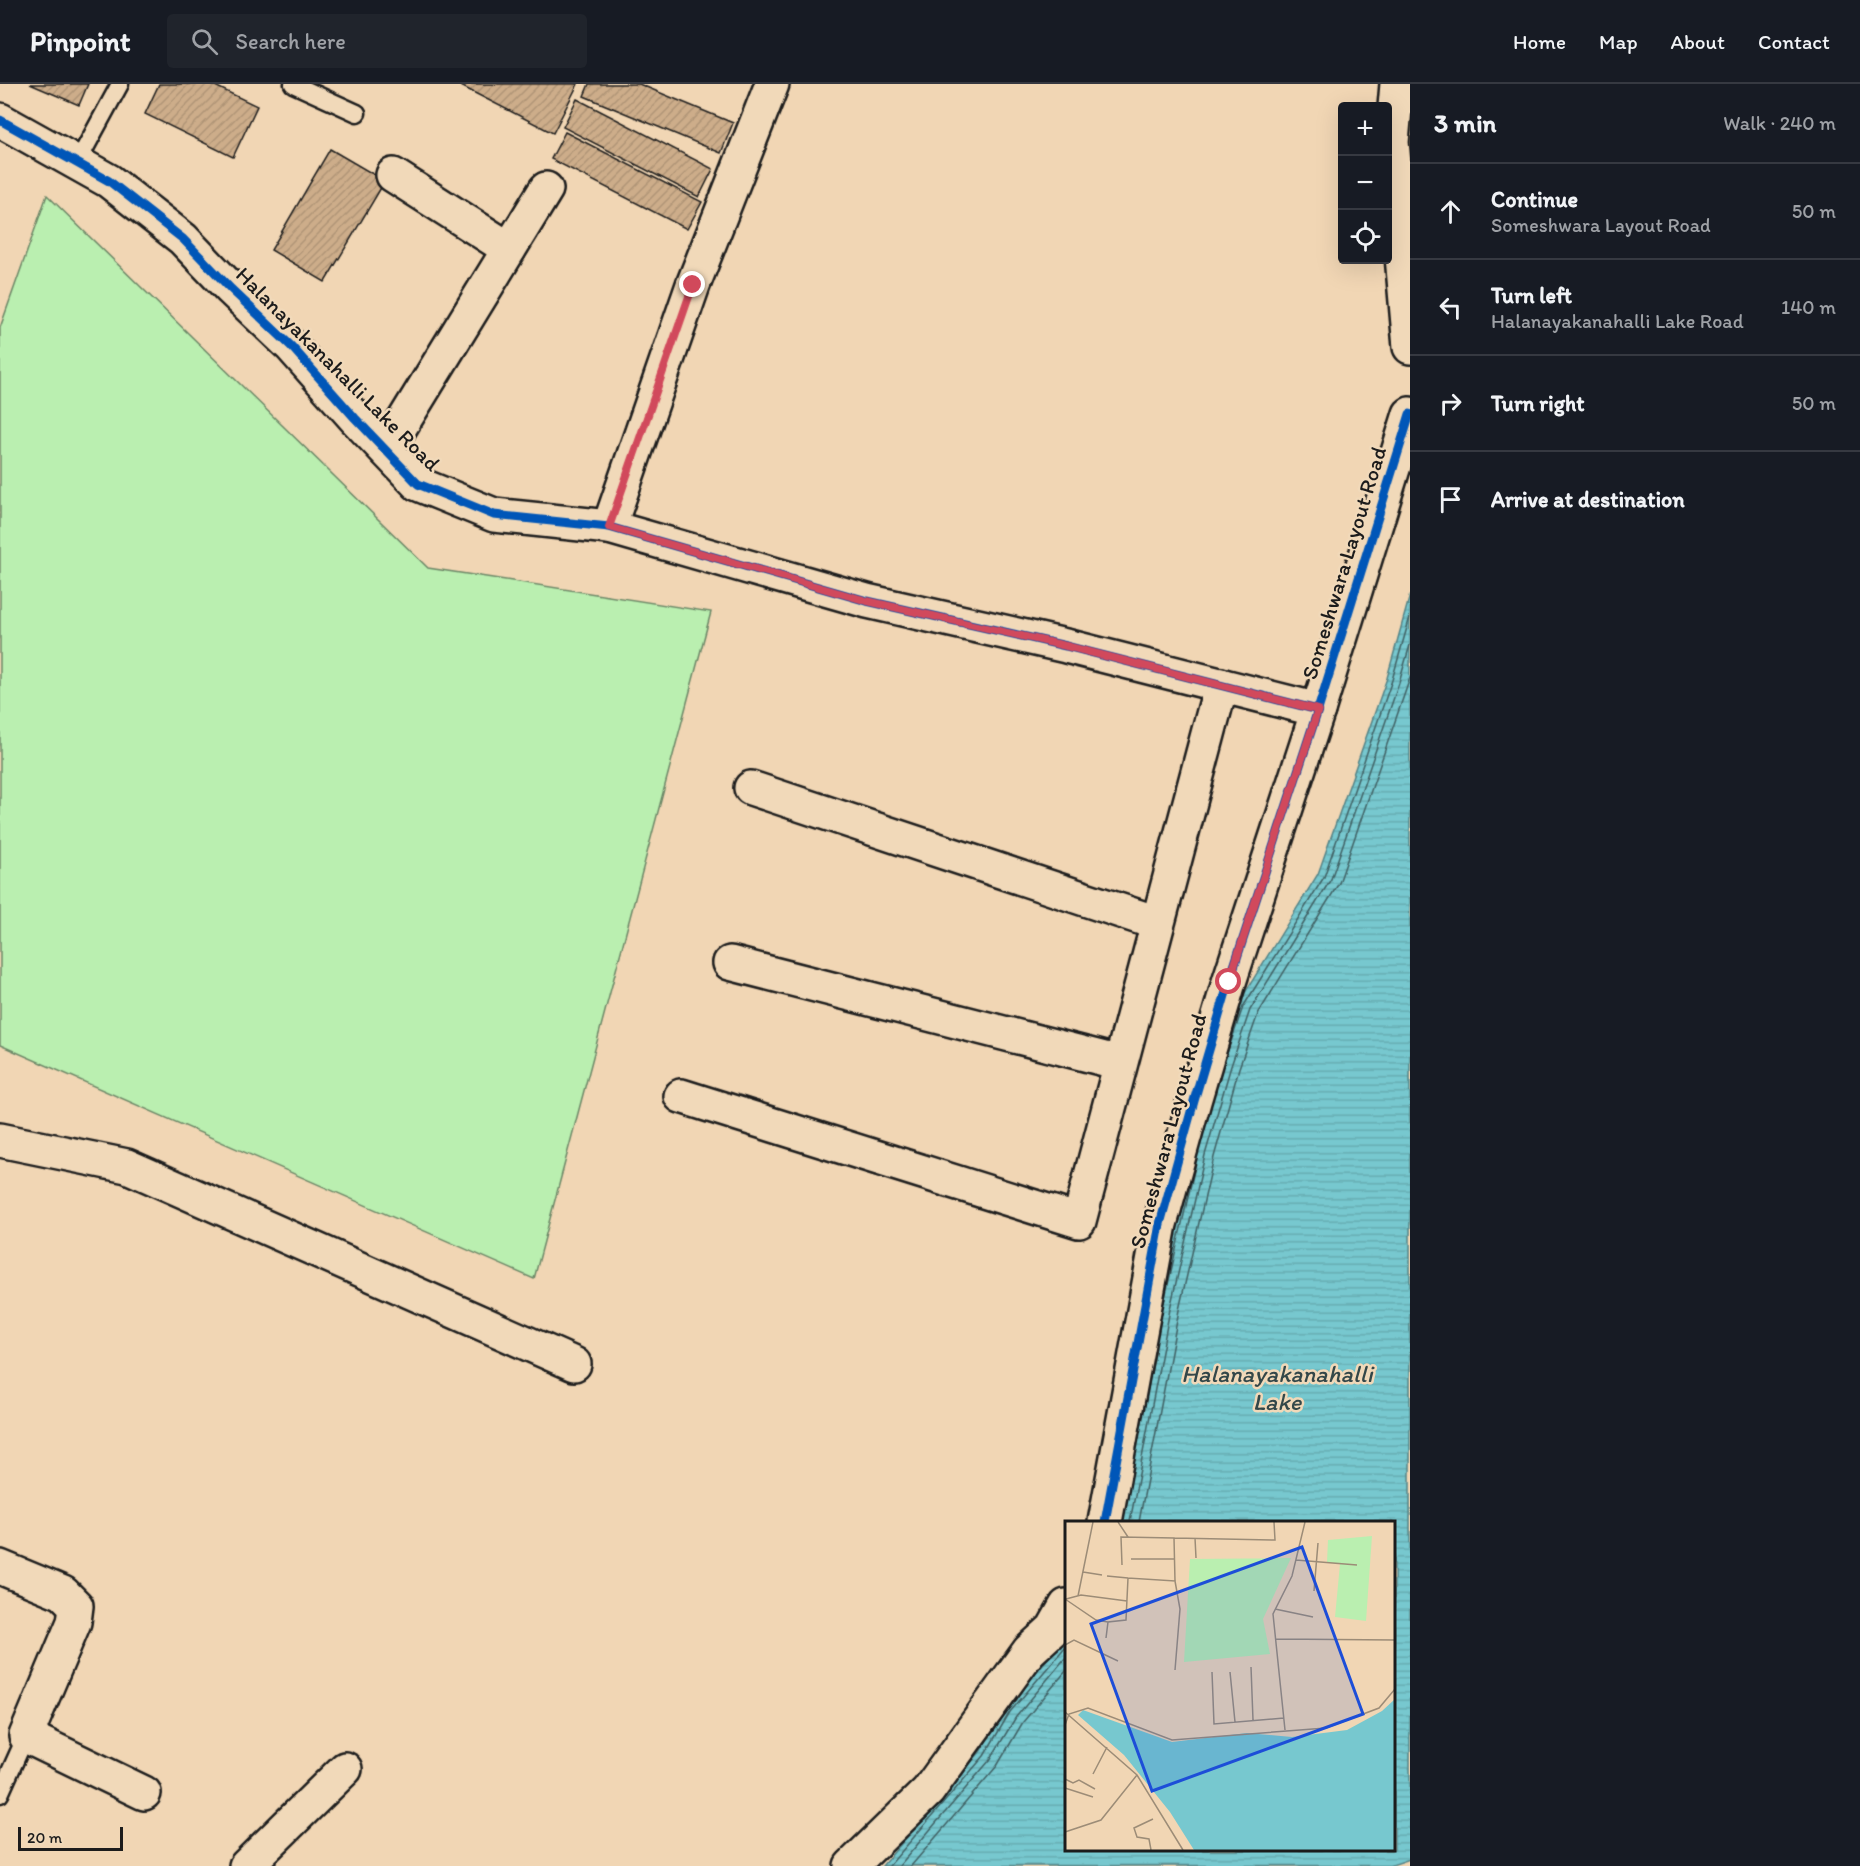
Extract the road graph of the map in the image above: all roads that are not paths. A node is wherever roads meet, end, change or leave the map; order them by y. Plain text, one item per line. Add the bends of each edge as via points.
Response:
1 (120, 84) edge
2 (292, 84) edge
3 (772, 84) edge
4 (1397, 84) edge
5 (357, 113) dead end
6 (0, 120) edge
7 (77, 163) junction
8 (393, 175) dead end
9 (546, 189) dead end
10 (509, 249) junction
11 (1410, 347) edge
12 (1410, 414) edge
13 (386, 450) junction
14 (609, 527) junction
15 (1221, 685) junction
16 (1318, 710) junction
17 (751, 788) dead end
18 (1157, 923) junction
19 (730, 963) dead end
20 (1120, 1063) junction
21 (681, 1096) dead end
22 (0, 1140) edge
23 (574, 1364) dead end
24 (1106, 1521) edge
25 (0, 1567) edge
26 (1065, 1608) edge
27 (26, 1736) junction
28 (345, 1769) dead end
29 (144, 1793) dead end
30 (0, 1794) edge
31 (246, 1866) edge
32 (851, 1866) edge

1 - 7 lane
2 - 5 lane
3 - 14 street via 693,285
4 - 11 street via 1392,142
6 - 7 street, Halanayakanahalli Lake Road
7 - 13 street, Halanayakanahalli Lake Road via 109,181 183,239 291,346
8 - 10 street
9 - 10 street
10 - 13 street
12 - 16 street, Someshwara Layout Road
13 - 14 street, Halanayakanahalli Lake Road via 418,484 494,515
14 - 15 street, Halanayakanahalli Lake Road via 867,601
15 - 16 street, Halanayakanahalli Lake Road
15 - 18 street
16 - 24 street, Someshwara Layout Road via 1229,982 1160,1224
17 - 18 street
18 - 20 street
19 - 20 street
20 - 21 street via 1078,1221
22 - 23 street via 128,1166
25 - 27 street via 63,1593 76,1606 74,1622
26 - 32 street via 1053,1629 1029,1651 928,1791
27 - 29 street
27 - 30 lane
28 - 31 street

